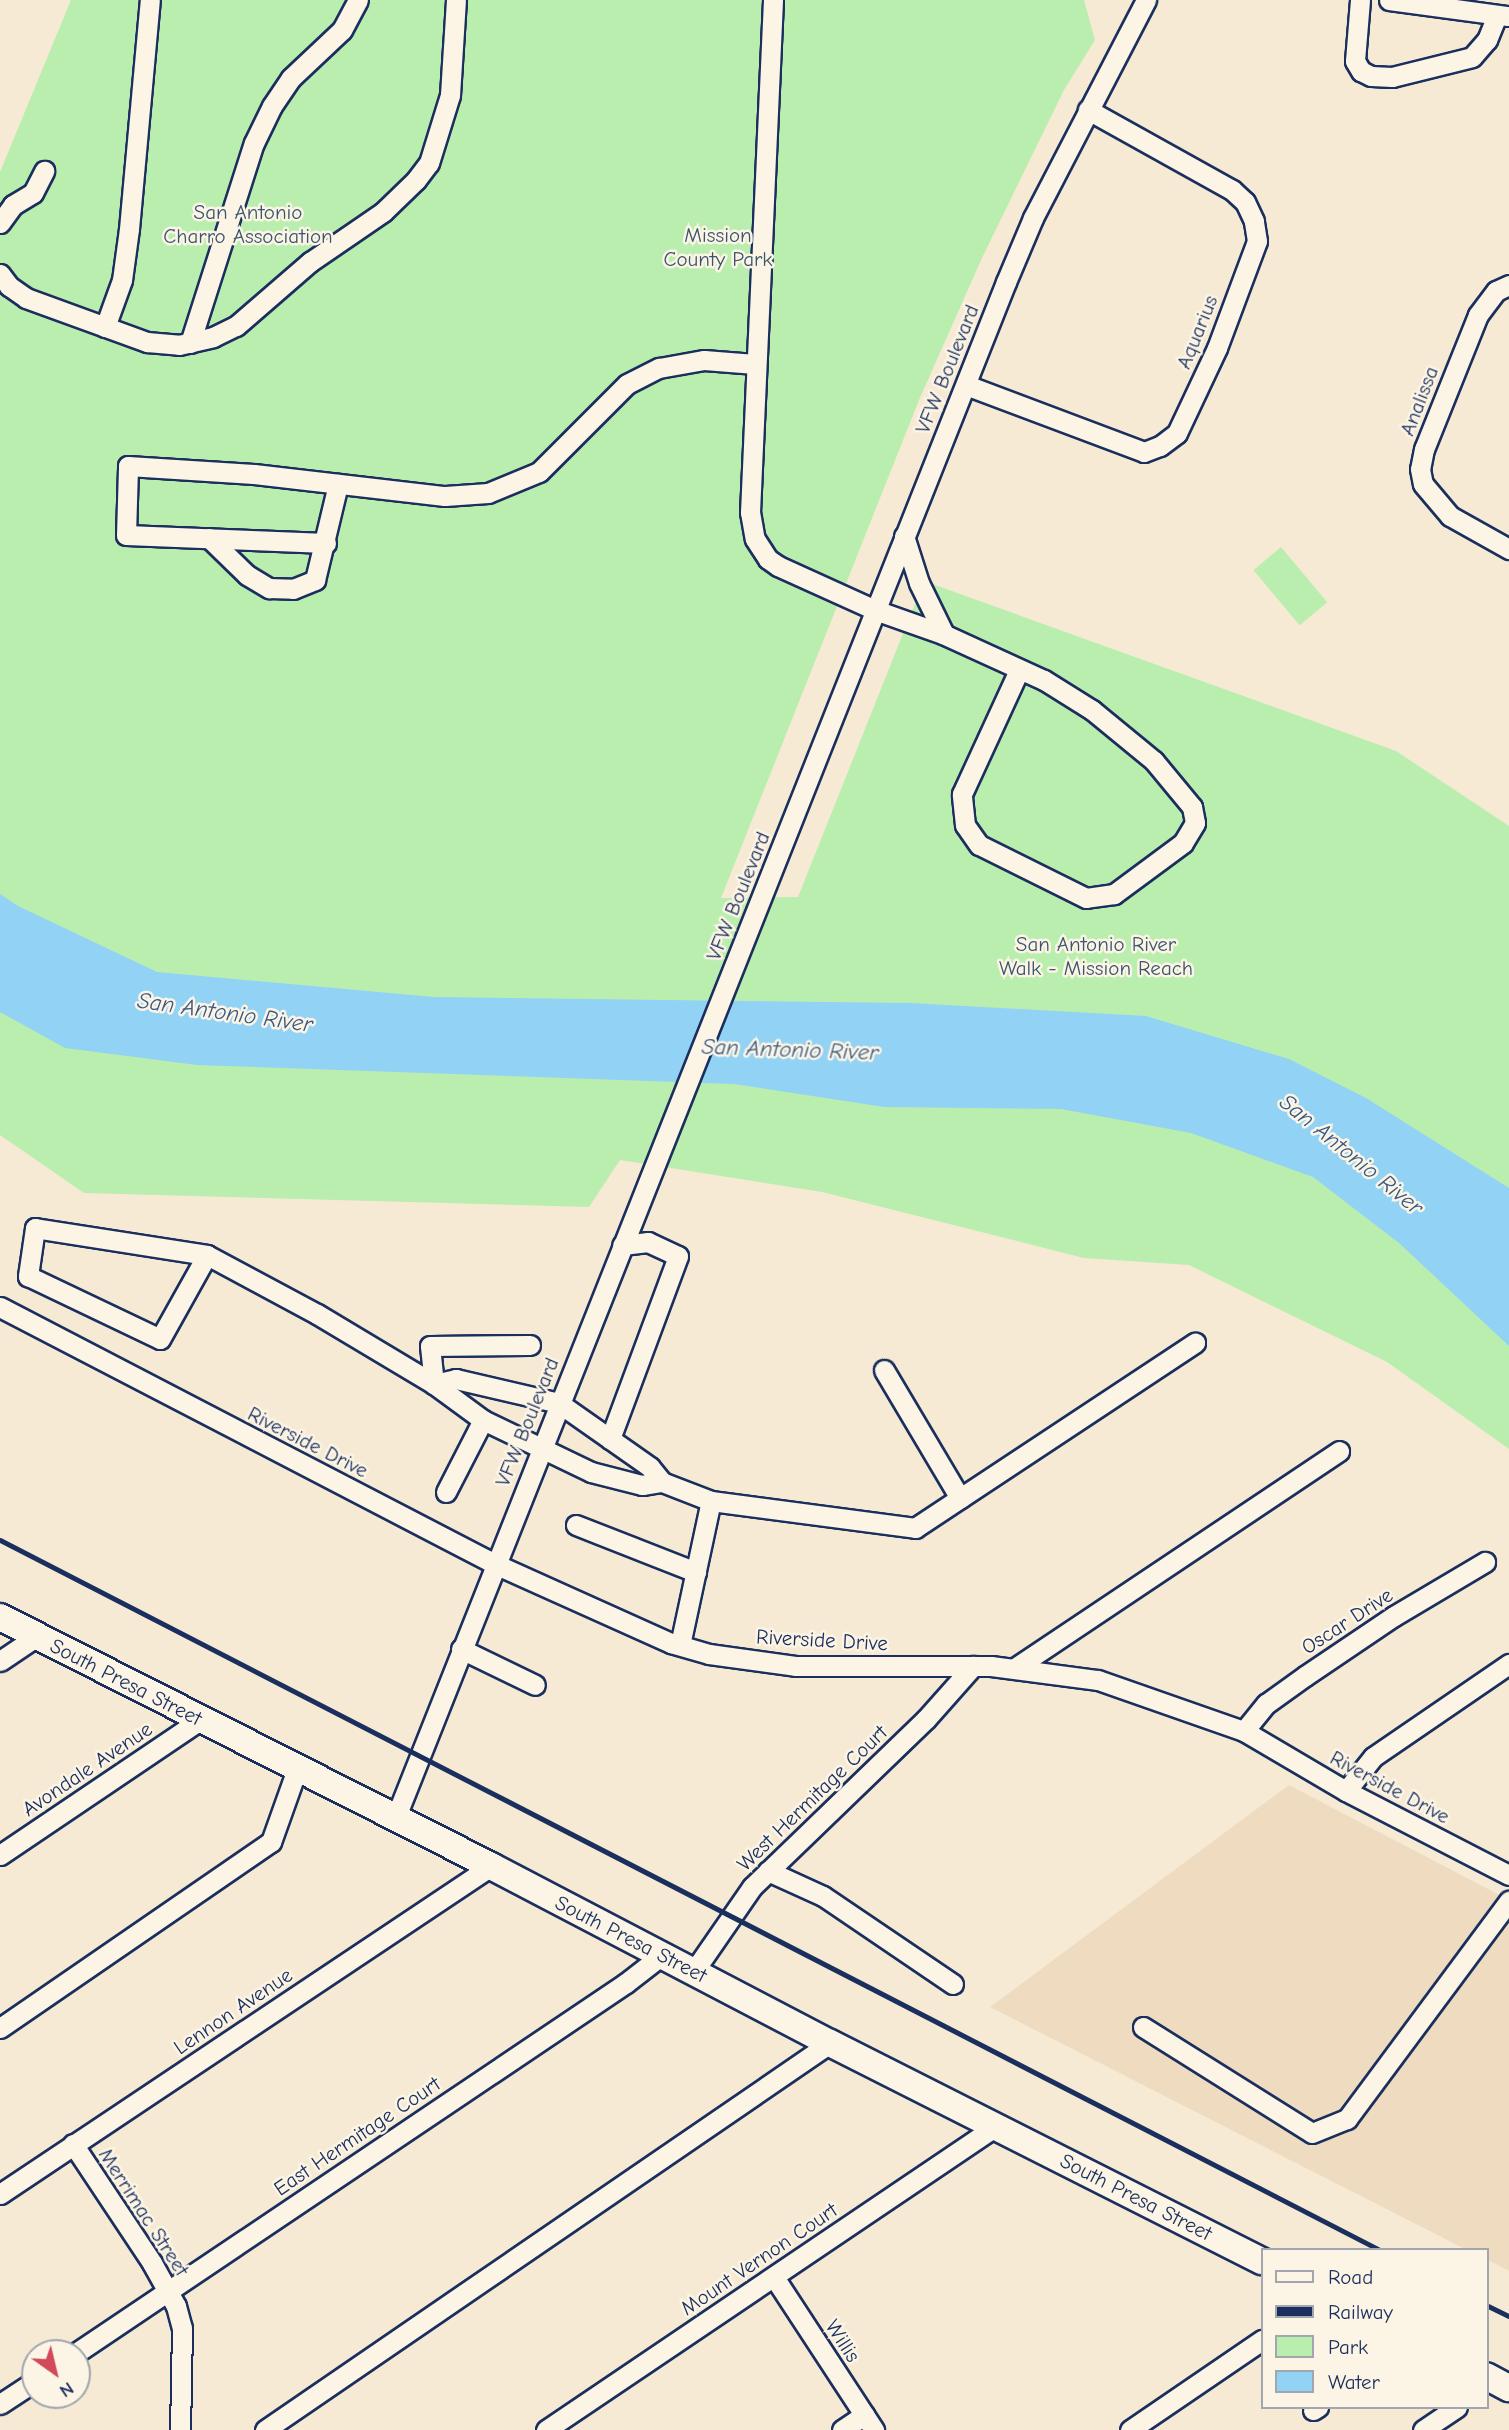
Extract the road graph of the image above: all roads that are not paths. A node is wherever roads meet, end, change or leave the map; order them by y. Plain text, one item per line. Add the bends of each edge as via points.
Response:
1 (150, 0) edge
2 (358, 0) edge
3 (456, 0) edge
4 (773, 0) edge
5 (1146, 0) edge
6 (1360, 0) edge
7 (1389, 0) edge
8 (1503, 16) edge
9 (1088, 110) junction
10 (44, 171) dead end
11 (0, 223) edge
12 (0, 274) edge
13 (1509, 285) edge
14 (105, 327) junction
15 (190, 342) junction
16 (755, 364) junction
17 (966, 385) junction
18 (338, 484) junction
19 (904, 536) junction
20 (209, 538) junction
21 (326, 543) junction
22 (1509, 549) edge
23 (874, 610) junction
24 (944, 634) junction
25 (1019, 670) junction
26 (622, 1245) junction
27 (207, 1255) junction
28 (0, 1307) edge
29 (1195, 1343) dead end
30 (530, 1345) dead end
31 (884, 1370) dead end
32 (435, 1384) junction
33 (484, 1385) junction
34 (559, 1403) junction
35 (478, 1417) junction
36 (610, 1439) junction
37 (541, 1449) junction
38 (1339, 1451) dead end
39 (629, 1453) junction
40 (618, 1479) junction
41 (662, 1482) junction
42 (446, 1492) dead end
43 (960, 1498) junction
44 (712, 1501) junction
45 (576, 1525) dead end
46 (1485, 1562) dead end
47 (495, 1564) junction
48 (696, 1572) junction
49 (0, 1617) edge
50 (37, 1636) junction
51 (680, 1645) junction
52 (461, 1649) junction
53 (0, 1661) edge
54 (1509, 1664) edge
55 (973, 1666) junction
56 (1015, 1668) junction
57 (535, 1685) dead end
58 (200, 1720) junction
59 (1244, 1731) junction
60 (297, 1769) junction
61 (1346, 1791) junction
62 (395, 1819) junction
63 (0, 1855) edge
64 (491, 1866) junction
65 (768, 1871) junction
66 (1508, 1872) edge
67 (1509, 1901) edge
68 (662, 1955) junction
69 (694, 1971) junction
70 (953, 1984) dead end
71 (1143, 2027) dead end
72 (0, 2028) edge
73 (830, 2043) junction
74 (996, 2126) junction
75 (73, 2144) junction
76 (0, 2194) edge
77 (1260, 2260) edge
78 (774, 2277) junction
79 (167, 2291) junction
80 (1260, 2341) edge
81 (91, 2343) edge
82 (1488, 2377) edge
83 (1509, 2388) edge
84 (21, 2390) edge
85 (0, 2404) edge
86 (1454, 2409) edge
87 (869, 2423) edge
88 (180, 2430) edge
89 (265, 2430) edge
90 (546, 2430) edge
91 (842, 2430) edge
92 (1130, 2430) edge
93 (1423, 2430) edge

1 - 14 street via 122,280
2 - 15 street via 342,30 291,78 272,106 254,143
3 - 15 street via 450,95 429,163 416,180 383,212 310,262 236,326
4 - 16 street
5 - 9 street, VFW Boulevard
6 - 8 street via 1355,61 1371,76 1392,77 1472,57
7 - 8 street
9 - 17 street, VFW Boulevard via 1033,218
9 - 17 street, Aquarius via 1232,190 1245,202 1257,241 1217,348 1177,433 1144,452
10 - 11 street via 33,193 13,205
12 - 14 street via 26,298
13 - 22 street, Analissa via 1496,291 1478,315 1420,469 1423,484 1450,516
14 - 15 street via 147,342
16 - 18 street via 705,360 659,368 627,384 539,472 488,493 445,496
16 - 23 street via 750,512 755,539 778,566
17 - 19 street, VFW Boulevard
18 - 20 street via 128,466 126,534
18 - 21 street
19 - 23 street, VFW Boulevard
19 - 24 street via 919,583
20 - 21 street
20 - 21 street via 247,575 269,588 293,589 315,580
23 - 24 street
23 - 26 street, VFW Boulevard
24 - 25 street
25 - 25 street via 1092,710 1154,761 1192,807 1195,823 1183,843 1114,894 1086,898 979,845 965,825 962,794
26 - 34 street, VFW Boulevard
26 - 36 street via 648,1242 678,1256
27 - 27 street via 160,1339 29,1276 35,1228
27 - 32 street
28 - 47 street, Riverside Drive
29 - 43 street
30 - 32 street via 430,1346
31 - 43 street
32 - 33 street via 456,1379
32 - 35 street
33 - 34 street
33 - 35 street
34 - 36 street
34 - 37 street, VFW Boulevard
35 - 37 street
35 - 42 street
36 - 39 street
37 - 40 street
37 - 47 street, VFW Boulevard
38 - 56 street
39 - 40 street
39 - 41 street via 650,1466
40 - 41 street via 642,1485
41 - 44 street
43 - 44 street via 915,1528
44 - 48 street
45 - 48 street
46 - 59 street, Oscar Drive via 1305,1676 1266,1704
47 - 51 street, Riverside Drive via 586,1608
47 - 52 street, VFW Boulevard
48 - 51 street
49 - 50 main road, South Presa Street
50 - 53 street
50 - 58 main road, South Presa Street
51 - 55 street, Riverside Drive via 709,1654 795,1666
52 - 57 street
52 - 62 street, VFW Boulevard
54 - 61 street via 1373,1757
55 - 56 street, Riverside Drive
55 - 65 street, West Hermitage Court via 926,1719
56 - 59 street, Riverside Drive via 1098,1680
58 - 60 main road, South Presa Street
58 - 63 street, Avondale Avenue
59 - 61 street, Riverside Drive
60 - 62 main road, South Presa Street
60 - 72 street via 271,1842
61 - 66 street, Riverside Drive
62 - 64 main road, South Presa Street
64 - 68 main road, South Presa Street
64 - 75 street, Lennon Avenue
65 - 69 street, West Hermitage Court via 730,1915
65 - 70 street via 823,1896
67 - 71 street via 1347,2119 1312,2133
68 - 69 main road, South Presa Street
68 - 79 street, East Hermitage Court
69 - 73 main road, South Presa Street
73 - 74 main road, South Presa Street
73 - 89 street
74 - 77 main road, South Presa Street
74 - 78 street, Mount Vernon Court
75 - 76 street, Lennon Avenue
75 - 79 street, Merrimac Street
78 - 87 street, Willis
78 - 90 street, Mount Vernon Court
79 - 81 street, East Hermitage Court
79 - 88 street, Merrimac Street via 182,2328
80 - 92 street
82 - 83 main road
84 - 85 street
86 - 93 street
87 - 91 street

